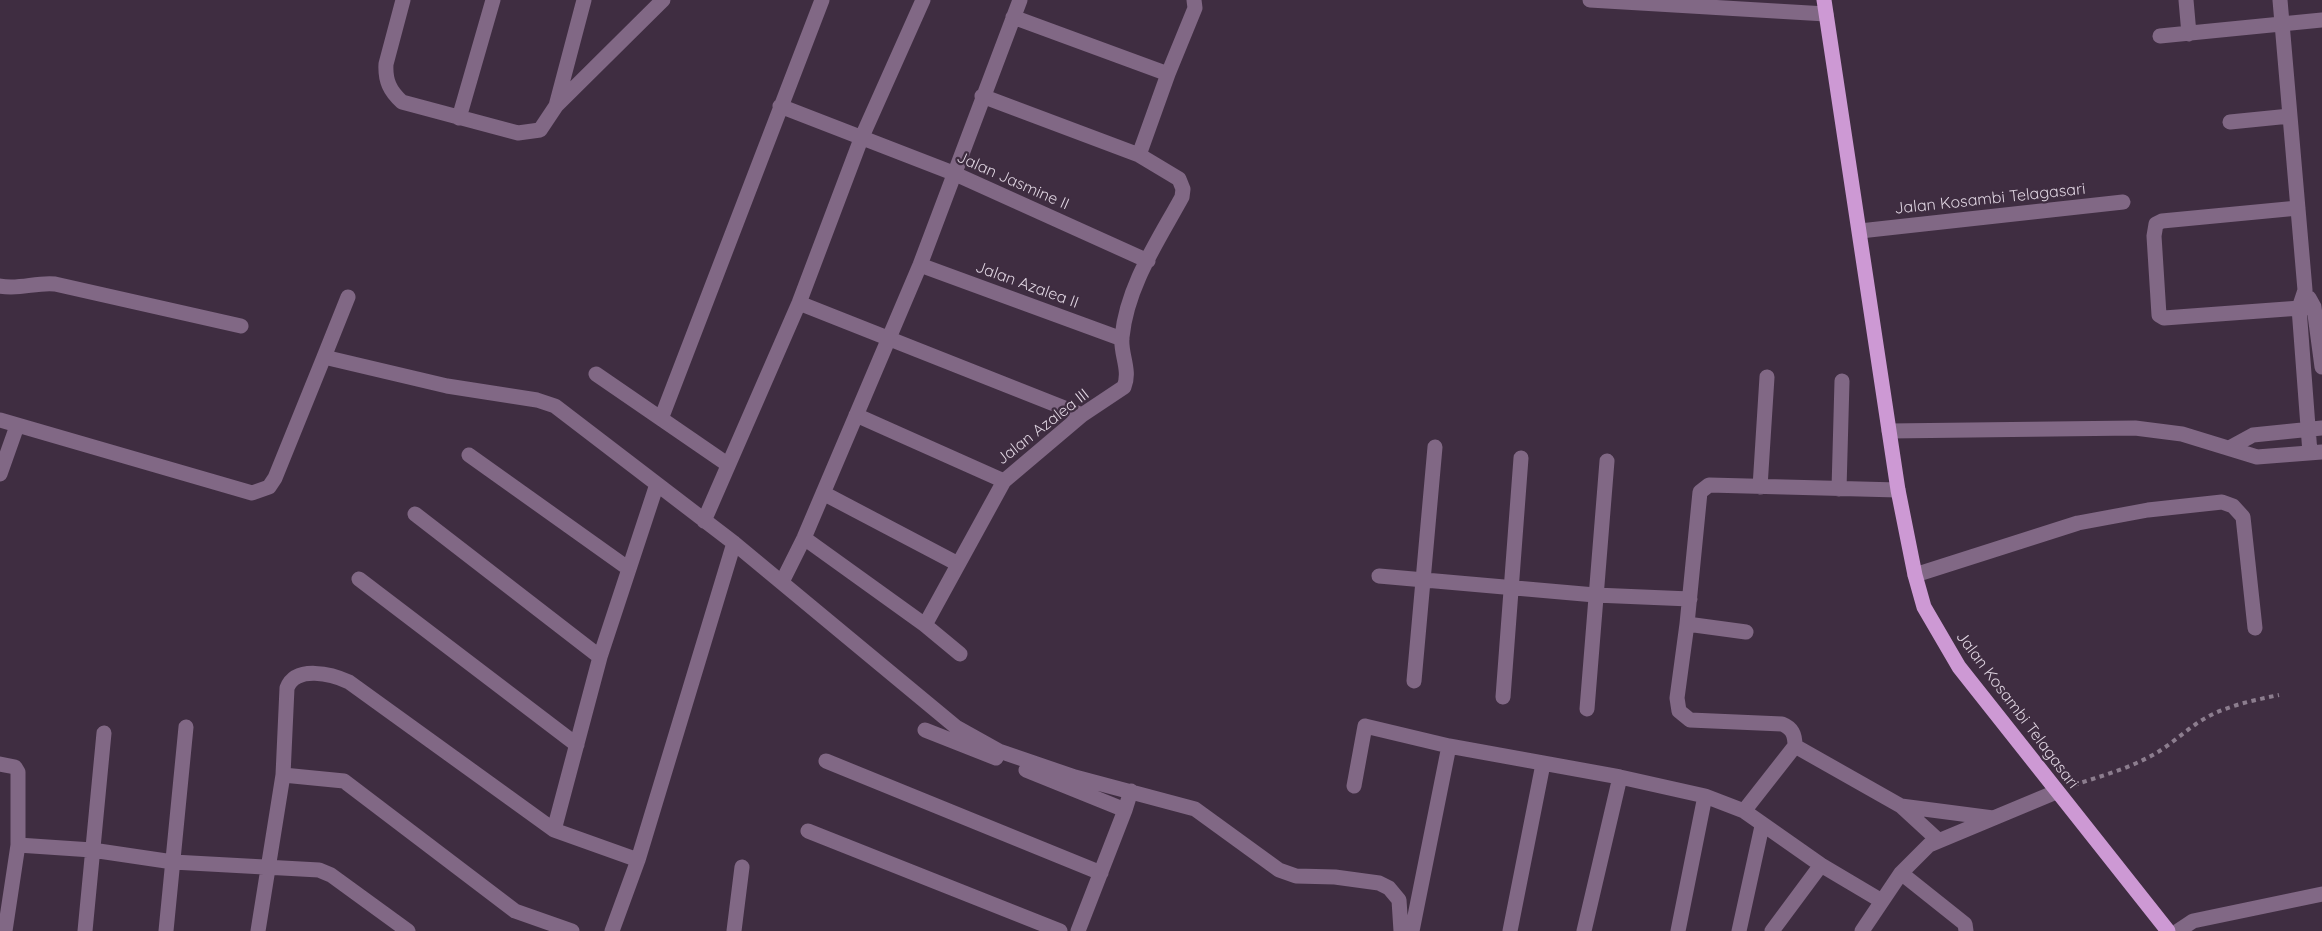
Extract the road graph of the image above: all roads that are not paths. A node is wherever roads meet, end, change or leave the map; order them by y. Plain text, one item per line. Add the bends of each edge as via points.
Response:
1 (403, 0) edge
2 (493, 0) edge
3 (584, 0) edge
4 (663, 0) edge
5 (822, 0) edge
6 (923, 0) edge
7 (1020, 0) edge
8 (1194, 0) edge
9 (1590, 0) edge
10 (2186, 0) edge
11 (2280, 0) edge
12 (1788, 6) edge
13 (1825, 7) edge
14 (1013, 17) junction
15 (2322, 20) edge
16 (2282, 23) junction
17 (2189, 34) junction
18 (2160, 36) dead end
19 (1168, 74) junction
20 (982, 96) junction
21 (780, 105) junction
22 (556, 106) junction
23 (2290, 116) junction
24 (459, 118) junction
25 (2230, 122) dead end
26 (861, 139) junction
27 (1139, 155) junction
28 (953, 173) junction
29 (2123, 202) dead end
30 (2298, 208) junction
31 (1860, 231) junction
32 (1148, 261) junction
33 (920, 265) junction
34 (0, 286) edge
35 (348, 297) dead end
36 (799, 303) junction
37 (2307, 307) junction
38 (241, 326) dead end
39 (888, 336) junction
40 (1122, 339) junction
41 (324, 357) junction
42 (2322, 367) edge
43 (596, 374) dead end
44 (1767, 377) dead end
45 (1842, 381) dead end
46 (856, 415) junction
47 (1083, 415) junction
48 (661, 419) junction
49 (0, 420) edge
50 (17, 426) junction
51 (2315, 428) edge
52 (1889, 431) junction
53 (1435, 447) dead end
54 (2231, 447) junction
55 (2316, 452) edge
56 (470, 455) dead end
57 (1521, 458) dead end
58 (1607, 461) dead end
59 (727, 464) junction
60 (0, 474) edge
61 (1004, 482) junction
62 (657, 484) junction
63 (1760, 488) junction
64 (1839, 489) junction
65 (1898, 490) junction
66 (823, 493) junction
67 (415, 514) dead end
68 (704, 521) junction
69 (804, 538) junction
70 (734, 543) junction
71 (958, 564) junction
72 (629, 569) junction
73 (1915, 575) junction
74 (1379, 576) dead end
75 (359, 579) dead end
76 (1423, 580) junction
77 (782, 582) junction
78 (1510, 588) junction
79 (1595, 596) junction
80 (1689, 599) junction
81 (1687, 624) junction
82 (925, 625) junction
83 (2255, 628) dead end
84 (1746, 632) dead end
85 (960, 654) dead end
86 (600, 657) junction
87 (1414, 681) dead end
88 (1503, 697) dead end
89 (1587, 709) dead end
90 (186, 727) dead end
91 (925, 730) dead end
92 (104, 733) dead end
93 (577, 745) junction
94 (1449, 746) junction
95 (1795, 746) junction
96 (826, 760) dead end
97 (0, 764) edge
98 (1543, 764) junction
99 (283, 775) junction
100 (1620, 777) junction
101 (1354, 786) dead end
102 (1131, 791) junction
103 (2056, 792) junction
104 (1705, 796) junction
105 (1901, 806) junction
106 (1125, 810) junction
107 (1744, 811) junction
108 (1997, 818) junction
109 (1762, 826) junction
110 (554, 830) junction
111 (808, 831) dead end
112 (1938, 840) junction
113 (18, 845) junction
114 (92, 850) junction
115 (638, 860) junction
116 (173, 862) junction
117 (1821, 865) junction
118 (742, 867) dead end
119 (268, 868) junction
120 (1101, 873) junction
121 (1901, 873) junction
122 (2322, 894) edge
123 (1880, 900) junction
124 (5, 931) edge
125 (85, 931) edge
126 (166, 931) edge
127 (258, 931) edge
128 (408, 931) edge
129 (572, 931) edge
130 (612, 931) edge
131 (734, 931) edge
132 (1060, 931) edge
133 (1078, 931) edge
134 (1401, 931) edge
135 (1413, 931) edge
136 (1510, 931) edge
137 (1584, 931) edge
138 (1678, 931) edge
139 (1739, 931) edge
140 (1772, 931) edge
141 (1862, 931) edge
142 (1966, 931) edge
143 (2169, 931) edge
144 (2178, 931) edge

1 - 24 street via 386,64 388,85 402,102
2 - 24 street
3 - 22 street
4 - 22 street
5 - 21 street
6 - 26 street
7 - 14 street
8 - 19 street via 1195,8
9 - 12 street
10 - 17 street
11 - 16 street
12 - 13 street
13 - 31 main road, Jalan Kosambi Telagasari
14 - 19 street
14 - 20 street
15 - 16 street
16 - 17 street
16 - 23 street
17 - 18 street
19 - 27 street
20 - 27 street
20 - 28 street
21 - 26 street, Jalan Jasmine II
21 - 48 street
22 - 24 street via 540,130 531,132 518,133
23 - 25 street
23 - 30 street
26 - 28 street, Jalan Jasmine II
26 - 36 street
27 - 32 street, Jalan Azalea III via 1179,179 1183,189
28 - 32 street, Jalan Jasmine II
28 - 33 street
29 - 31 street, Jalan Kosambi Telagasari
30 - 37 street
30 - 37 street via 2156,224 2158,310 2162,318
31 - 52 main road, Jalan Kosambi Telagasari
32 - 40 street, Jalan Azalea III via 1131,295
33 - 39 street
33 - 40 street, Jalan Azalea II
34 - 38 street via 55,284
35 - 41 street
36 - 39 street
36 - 59 street
37 - 42 street
37 - 51 street
39 - 46 street
39 - 47 street
40 - 47 street, Jalan Azalea III via 1125,387
41 - 50 street via 275,478 269,488 260,492 240,491
41 - 62 street via 447,387 555,406
43 - 48 street
44 - 63 street
45 - 64 street
46 - 61 street
46 - 66 street
47 - 61 street, Jalan Azalea III
48 - 59 street
49 - 50 street
50 - 60 street
51 - 54 street via 2253,435
51 - 55 street
52 - 54 street via 2135,428 2182,434
52 - 65 main road, Jalan Kosambi Telagasari
53 - 76 street
54 - 55 street via 2257,457
56 - 72 street
57 - 78 street
58 - 79 street
59 - 68 street
61 - 71 street, Jalan Azalea III
62 - 68 street
62 - 72 street
63 - 64 street
63 - 80 street via 1709,485 1700,492
64 - 65 street
65 - 73 main road, Jalan Kosambi Telagasari
66 - 69 street
66 - 71 street
67 - 86 street
68 - 70 street
69 - 77 street
69 - 82 street
70 - 77 street
70 - 115 street
71 - 82 street, Jalan Azalea III
72 - 86 street
73 - 83 street via 2078,523 2222,502 2233,506 2242,518
73 - 103 main road, Jalan Kosambi Telagasari via 1924,606 1946,648
74 - 76 street
75 - 93 street
76 - 78 street
76 - 87 street
77 - 102 street via 956,727 999,751
78 - 79 street
78 - 88 street
79 - 80 street
79 - 89 street
80 - 81 street
81 - 84 street
81 - 95 street via 1677,698 1682,716 1689,720 1782,724 1793,732
82 - 85 street
86 - 93 street
90 - 116 street
91 - 106 street
92 - 114 street
93 - 110 street
94 - 98 street
94 - 101 street via 1365,726
94 - 135 street
95 - 105 street
95 - 107 street
96 - 120 street
97 - 113 street via 15,766 18,772
98 - 100 street
98 - 136 street
99 - 110 street via 289,682 298,675 337,676
99 - 119 street
99 - 129 street via 344,781 515,911
100 - 104 street
100 - 137 street
102 - 106 street
102 - 134 street via 1195,810 1279,870 1296,876 1379,883 1389,888 1399,900
103 - 108 street
103 - 143 main road, Jalan Kosambi Telagasari
104 - 107 street
104 - 138 street
105 - 108 street
105 - 112 street
106 - 120 street
107 - 109 street
108 - 112 street
109 - 117 street
109 - 139 street
110 - 115 street
111 - 132 street
112 - 121 street via 1920,852
113 - 114 street
113 - 124 street
114 - 116 street
114 - 125 street
115 - 130 street
116 - 119 street
116 - 126 street
117 - 123 street
117 - 140 street
118 - 131 street
119 - 127 street
119 - 128 street via 319,870
120 - 133 street
121 - 123 street
121 - 142 street via 1965,924
122 - 144 street via 2193,921
123 - 141 street

